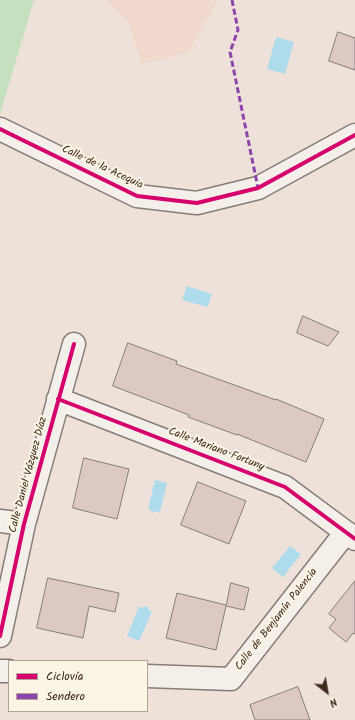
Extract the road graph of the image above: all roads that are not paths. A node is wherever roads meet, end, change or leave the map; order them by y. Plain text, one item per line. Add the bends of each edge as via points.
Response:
1 (0, 130) edge
2 (355, 135) edge
3 (74, 344) dead end
4 (58, 399) junction
5 (0, 521) edge
6 (24, 524) junction
7 (350, 535) edge
8 (0, 636) edge
9 (148, 676) edge

1 - 2 street, Calle de la Acequia via 137,196 197,203 258,188
3 - 4 street, Calle Daniel Vázquez Díaz
4 - 6 street, Calle Daniel Vázquez Díaz
4 - 7 street, Calle Mariano Fortuny via 285,487
5 - 6 street
6 - 8 street, Calle Daniel Vázquez Díaz
7 - 9 street, Calle de Benjamín Palencia via 231,679

